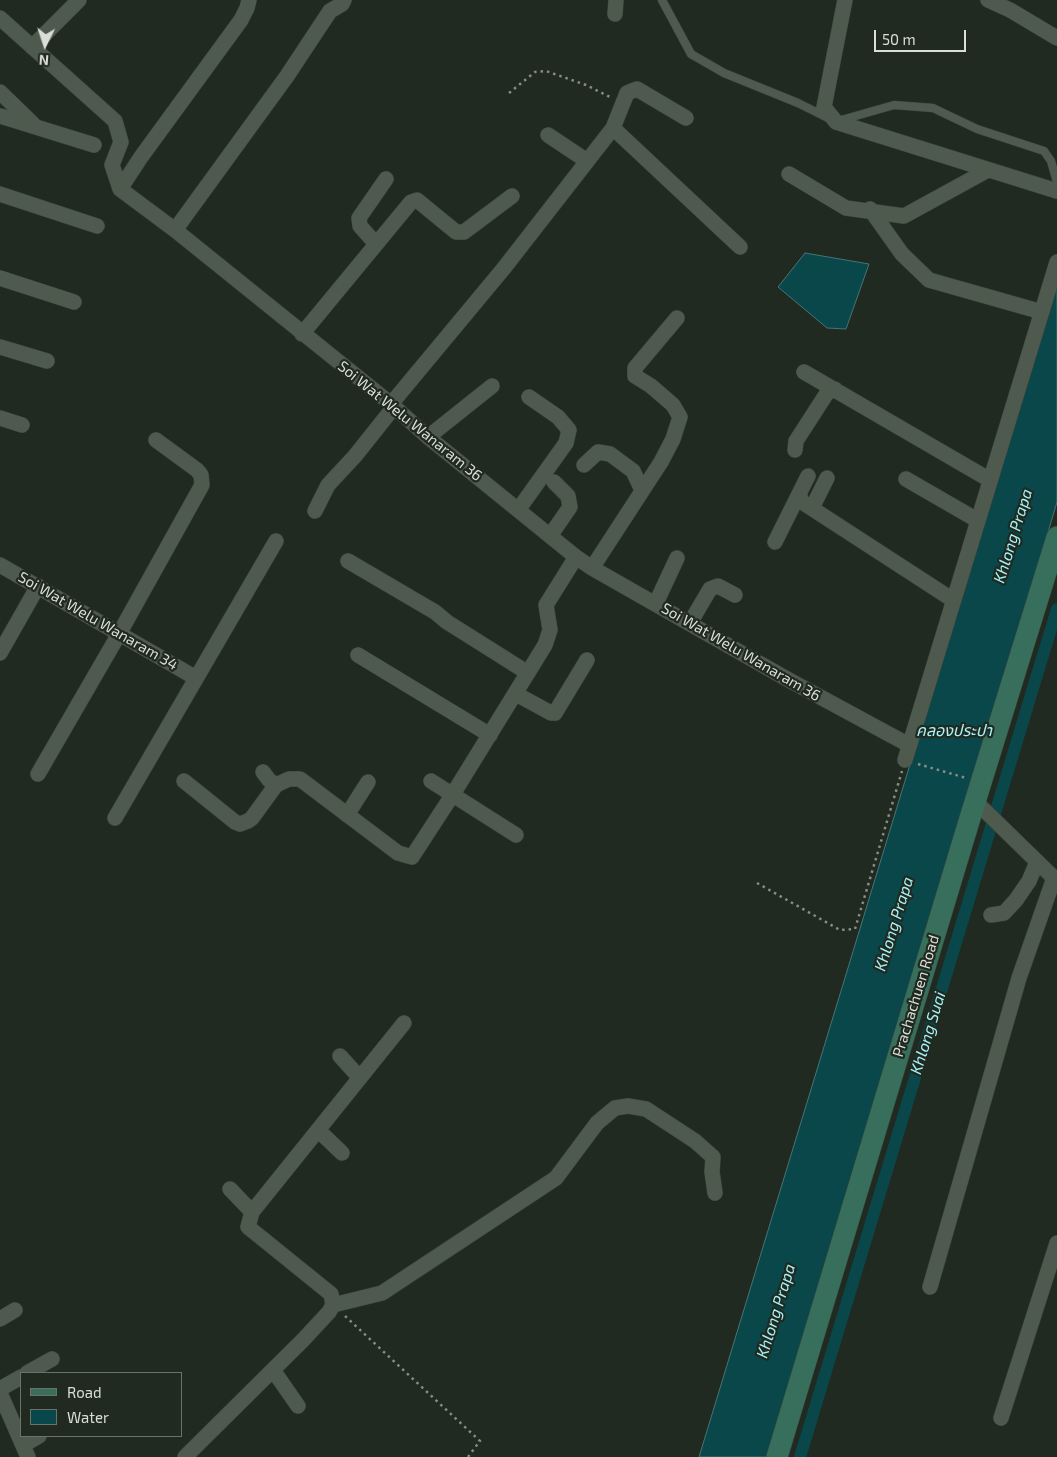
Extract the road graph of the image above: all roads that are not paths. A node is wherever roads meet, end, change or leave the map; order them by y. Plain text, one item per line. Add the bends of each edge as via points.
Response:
1 (79, 0) edge
2 (249, 0) edge
3 (344, 0) edge
4 (662, 0) edge
5 (845, 0) edge
6 (988, 0) edge
7 (0, 18) edge
8 (1057, 38) edge
9 (32, 47) junction
10 (0, 92) edge
11 (0, 116) edge
12 (686, 118) dead end
13 (836, 122) junction
14 (36, 127) junction
15 (613, 128) junction
16 (548, 135) dead end
17 (94, 146) dead end
18 (587, 161) junction
19 (988, 170) junction
20 (789, 174) dead end
21 (386, 179) dead end
22 (1057, 182) edge
23 (120, 189) junction
24 (1057, 191) edge
25 (0, 194) edge
26 (512, 196) dead end
27 (871, 210) junction
28 (97, 226) dead end
29 (175, 230) junction
30 (376, 244) junction
31 (740, 247) dead end
32 (1057, 262) edge
33 (0, 278) edge
34 (74, 302) dead end
35 (1042, 312) junction
36 (677, 318) dead end
37 (302, 334) junction
38 (0, 347) edge
39 (47, 361) dead end
40 (804, 372) dead end
41 (492, 386) dead end
42 (835, 389) junction
43 (529, 398) dead end
44 (393, 405) junction
45 (0, 418) edge
46 (22, 425) dead end
47 (428, 436) junction
48 (156, 440) dead end
49 (796, 450) dead end
50 (584, 464) dead end
51 (808, 476) dead end
52 (827, 478) dead end
53 (906, 479) dead end
54 (990, 480) junction
55 (554, 482) dead end
56 (642, 490) junction
57 (799, 494) junction
58 (812, 508) junction
59 (518, 510) junction
60 (315, 511) dead end
61 (978, 520) junction
62 (550, 536) junction
63 (1057, 537) edge
64 (276, 541) dead end
65 (775, 542) dead end
66 (576, 557) junction
67 (677, 558) dead end
68 (348, 560) dead end
69 (0, 565) edge
70 (592, 568) junction
71 (38, 586) junction
72 (735, 595) dead end
73 (953, 600) junction
74 (656, 603) junction
75 (690, 623) junction
76 (119, 634) junction
77 (0, 653) edge
78 (358, 656) dead end
79 (587, 660) dead end
80 (528, 673) junction
81 (196, 678) junction
82 (516, 694) junction
83 (490, 735) junction
84 (909, 745) junction
85 (910, 762) road end
86 (263, 772) dead end
87 (38, 774) dead end
88 (184, 781) dead end
89 (431, 781) dead end
90 (368, 782) dead end
91 (276, 785) junction
92 (453, 794) junction
93 (972, 810) junction
94 (347, 815) junction
95 (115, 818) dead end
96 (516, 835) dead end
97 (1037, 862) junction
98 (1055, 879) edge
99 (992, 915) dead end
100 (404, 1023) dead end
101 (340, 1056) dead end
102 (360, 1078) junction
103 (230, 1189) dead end
104 (715, 1194) dead end
105 (252, 1212) junction
106 (1057, 1243) edge
107 (930, 1287) dead end
108 (333, 1305) junction
109 (15, 1310) dead end
110 (0, 1320) edge
111 (52, 1359) dead end
112 (273, 1370) junction
113 (29, 1372) edge
114 (20, 1378) edge
115 (0, 1389) edge
116 (0, 1393) edge
117 (298, 1406) dead end
118 (1001, 1418) dead end
119 (38, 1437) edge
120 (26, 1451) edge
121 (185, 1457) edge
122 (777, 1457) edge

1 - 9 street
2 - 23 street via 241,20
3 - 29 street via 330,11
4 - 13 lane via 691,54
5 - 13 street via 824,107
6 - 8 street
7 - 9 street
9 - 23 street via 116,121 121,142 112,165
10 - 14 street
11 - 14 street
12 - 15 street via 637,89 626,93
13 - 19 street
13 - 22 lane via 894,105 933,108 977,129 1044,151 1051,161
14 - 17 street
15 - 18 street
15 - 31 street
16 - 18 street
18 - 44 street
19 - 24 street
19 - 27 street via 904,216
20 - 27 street via 846,208
21 - 30 street via 359,218 360,226
23 - 29 street, Soi Wat Welu Wanaram 36
25 - 28 street
26 - 30 street via 464,232 456,232 417,200 411,202
27 - 35 street via 902,254 929,280
29 - 37 street, Soi Wat Welu Wanaram 36
30 - 37 street
32 - 35 street
33 - 34 street
35 - 54 street
36 - 56 street via 635,368 635,376 673,405 680,417 661,462
37 - 44 street, Soi Wat Welu Wanaram 36
38 - 39 street
40 - 42 street
41 - 47 street
42 - 49 street via 827,393 801,433 796,441
42 - 54 street
43 - 59 street via 558,417 569,430 566,443
44 - 47 street, Soi Wat Welu Wanaram 36
44 - 60 street via 355,456 328,485
45 - 46 street
47 - 59 street, Soi Wat Welu Wanaram 36
48 - 76 street via 197,470 202,485
50 - 56 street via 598,452 610,454 633,472
51 - 57 street
52 - 58 street
53 - 61 street
54 - 61 street
55 - 62 street via 568,496 570,507
56 - 70 street
57 - 58 street via 802,502
57 - 65 street
58 - 73 street
59 - 62 street, Soi Wat Welu Wanaram 36
61 - 73 street
62 - 66 street, Soi Wat Welu Wanaram 36
63 - 93 street, Prachachuen Road
64 - 81 street
66 - 70 street, Soi Wat Welu Wanaram 36
66 - 80 street via 546,606 550,630 546,645
67 - 74 street
68 - 80 street
69 - 71 street, Soi Wat Welu Wanaram 34
70 - 74 street, Soi Wat Welu Wanaram 36
71 - 76 street, Soi Wat Welu Wanaram 34
71 - 77 street
72 - 75 street via 718,586 710,589
73 - 84 street
74 - 75 street, Soi Wat Welu Wanaram 36
75 - 84 street, Soi Wat Welu Wanaram 36
76 - 81 street, Soi Wat Welu Wanaram 34
76 - 87 street
78 - 83 street
79 - 82 street via 555,713
80 - 82 street
81 - 95 street
82 - 83 street
83 - 92 street
84 - 85 street
86 - 91 street
88 - 91 street via 240,824 252,818
89 - 92 street
90 - 94 street
91 - 94 street via 289,779 300,779
92 - 94 street via 412,856 398,853
92 - 96 street
93 - 97 street via 1009,835
93 - 122 street, Prachachuen Road
97 - 98 street
97 - 99 street via 1016,900 1004,913
98 - 107 street via 1019,978
100 - 102 street
101 - 102 street
102 - 105 street via 331,1142
103 - 105 street
104 - 108 street via 714,1157 696,1141 646,1109 615,1108 597,1123 556,1178 382,1293
105 - 108 street via 248,1227 331,1294
106 - 118 street
108 - 112 street
109 - 110 street
111 - 113 street
112 - 117 street
112 - 121 street
114 - 115 street
116 - 120 street
119 - 120 street

